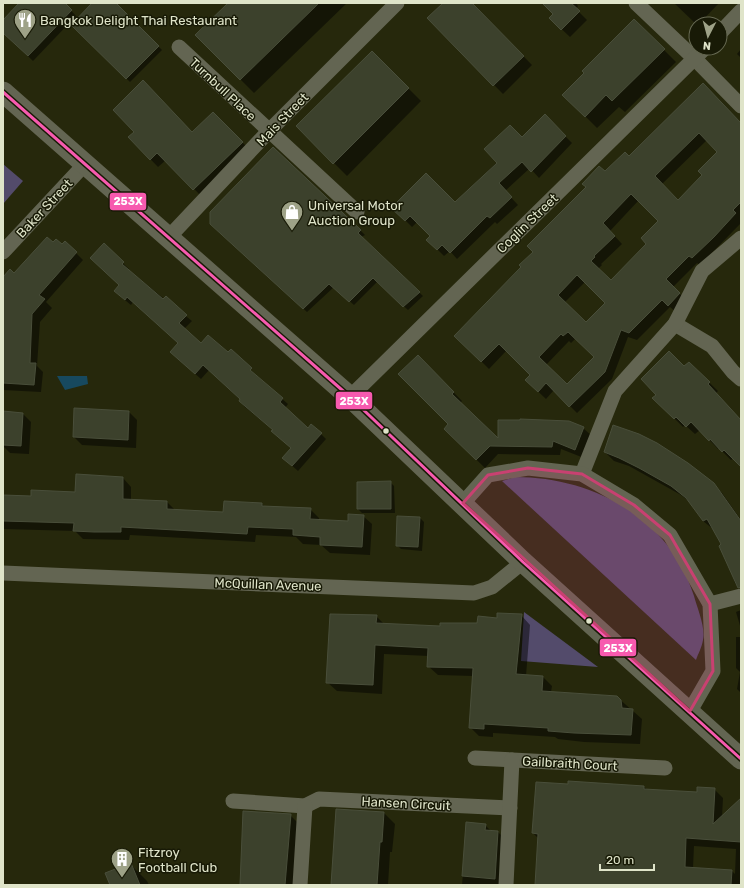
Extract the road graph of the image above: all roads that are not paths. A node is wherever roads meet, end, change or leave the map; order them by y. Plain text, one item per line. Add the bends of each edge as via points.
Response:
1 (397, 3) edge
2 (636, 3) edge
3 (741, 11) edge
4 (728, 25) edge
5 (688, 44) edge
6 (179, 48) dead end
7 (697, 56) edge
8 (702, 56) edge
9 (3, 92) edge
10 (741, 106) edge
11 (268, 132) junction
12 (85, 164) junction
13 (357, 212) dead end
14 (169, 238) junction
15 (741, 238) edge
16 (3, 252) edge
17 (676, 324) junction
18 (741, 379) edge
19 (350, 397) junction
20 (582, 474) junction
21 (462, 503) junction
22 (523, 562) junction
23 (3, 573) edge
24 (741, 596) edge
25 (710, 604) junction
26 (690, 711) junction
27 (475, 758) dead end
28 (741, 759) edge
29 (512, 760) junction
30 (665, 768) dead end
31 (233, 801) dead end
32 (305, 806) junction
33 (510, 808) junction
34 (300, 885) edge
35 (506, 885) edge

1 - 11 street, Mais Street
2 - 5 street
3 - 4 street
6 - 11 street, Turnbull Place
7 - 19 street, Coglin Street
8 - 10 street
9 - 12 main road
11 - 13 street, Turnbull Place
11 - 14 street, Mais Street
12 - 14 main road
12 - 16 street, Baker Street
14 - 19 main road
15 - 17 street via 702,271
17 - 18 street via 712,346
17 - 20 street via 615,391
19 - 21 main road
20 - 21 street via 528,468 488,475
20 - 25 street via 634,505 670,535
21 - 22 main road
22 - 23 street, McQuillan Avenue via 492,587 474,593
22 - 26 main road
24 - 25 street
25 - 26 street via 712,671
26 - 28 main road
27 - 29 street, Gailbraith Court
29 - 30 street, Gailbraith Court
29 - 33 street
31 - 32 street, Hansen Circuit
32 - 33 street, Hansen Circuit via 319,799
32 - 34 street
33 - 35 street

